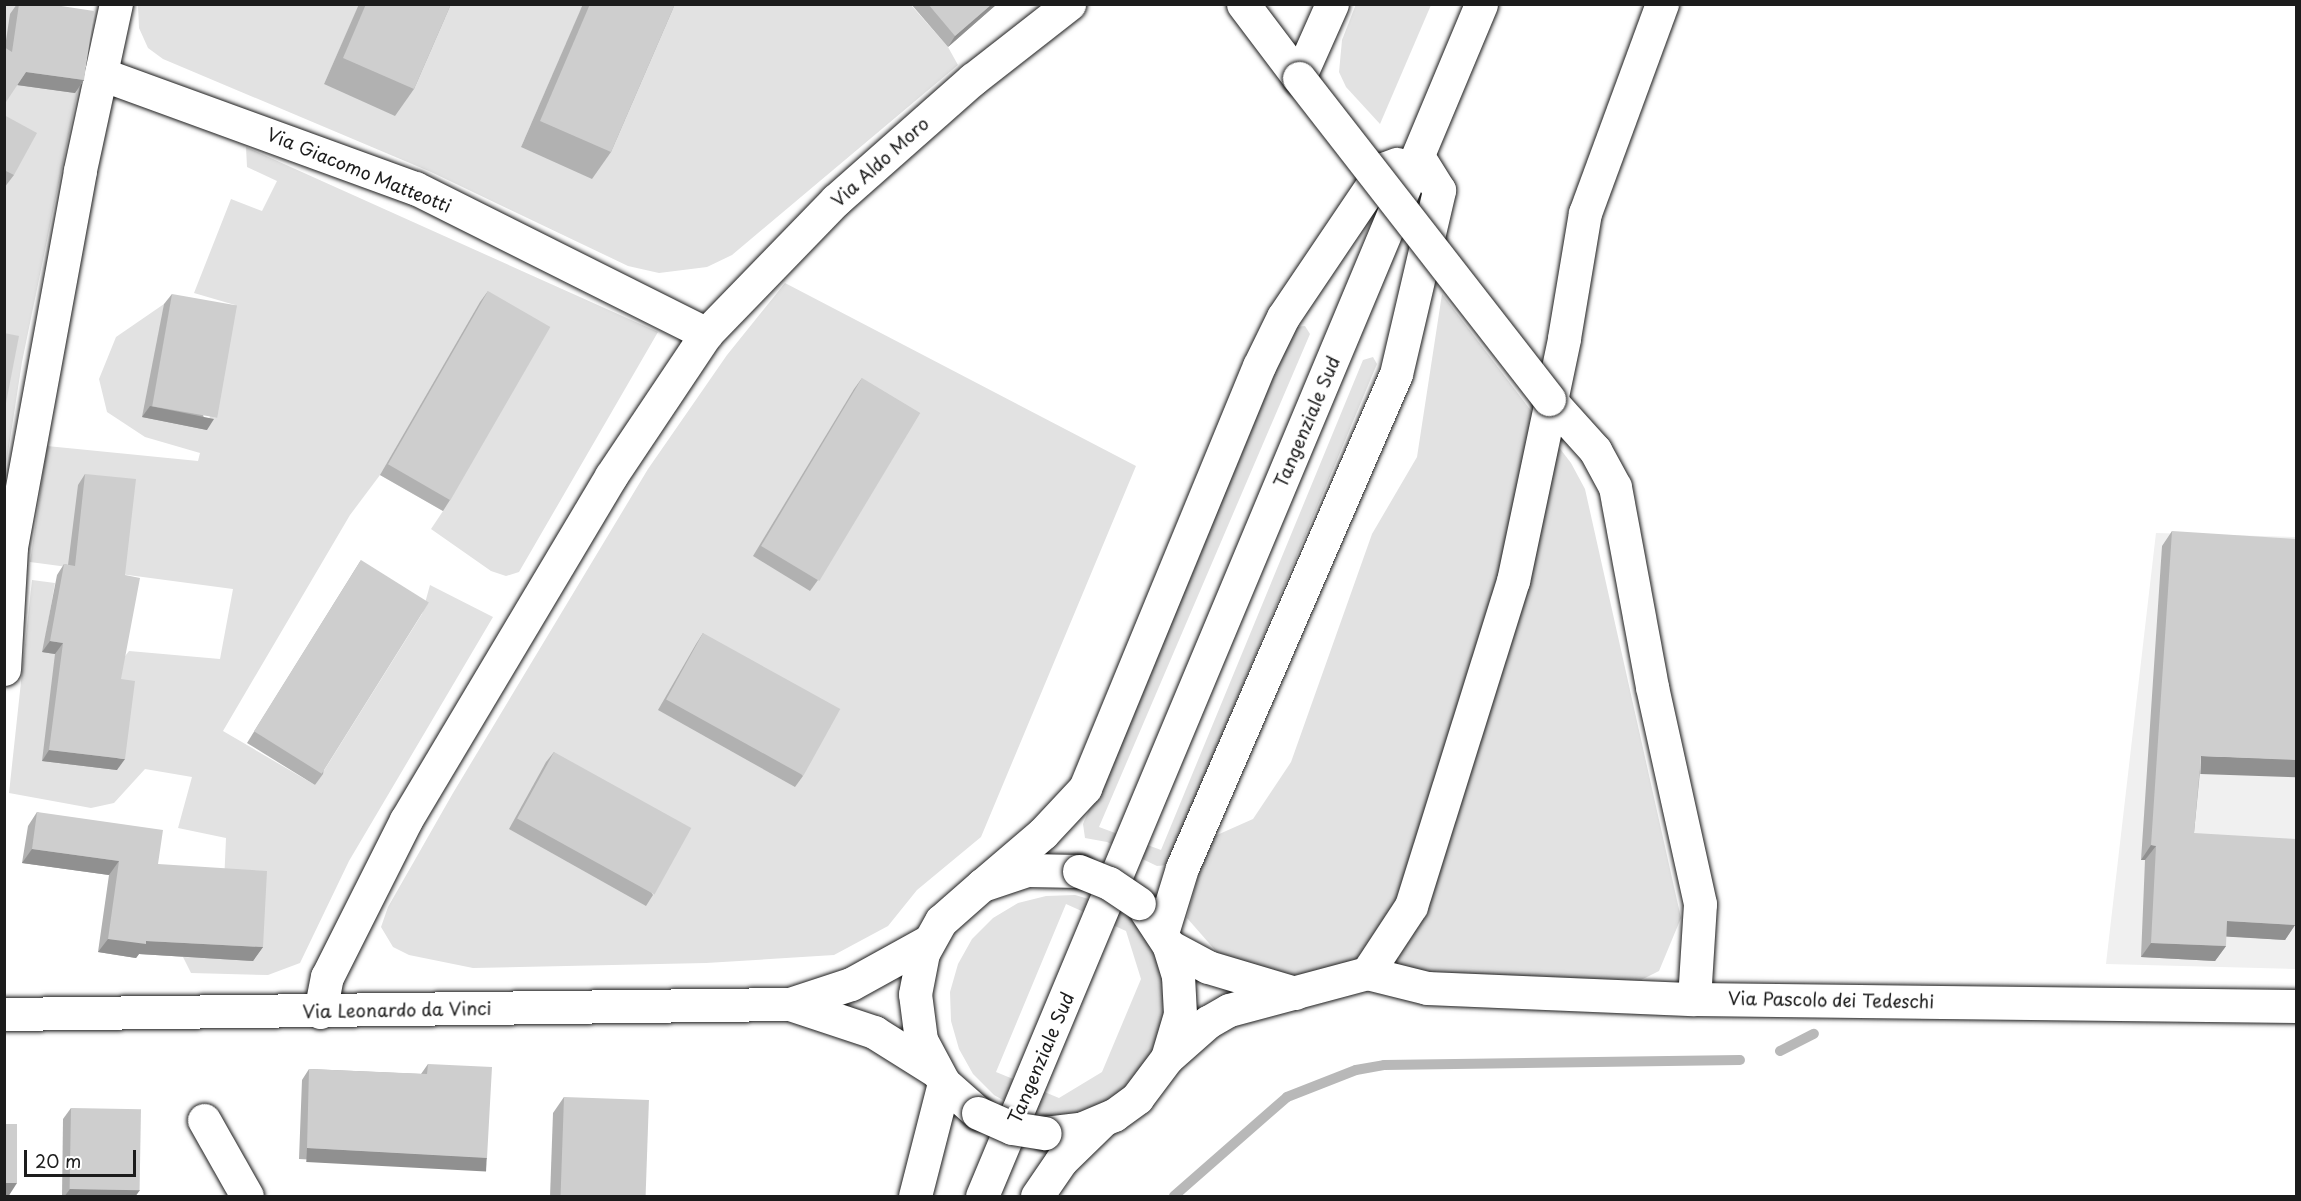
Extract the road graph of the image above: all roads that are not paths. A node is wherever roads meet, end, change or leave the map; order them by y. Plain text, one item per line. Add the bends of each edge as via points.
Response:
1 (116, 4) edge
2 (1069, 4) edge
3 (1243, 4) edge
4 (1332, 4) edge
5 (1481, 4) edge
6 (1662, 4) edge
7 (101, 74) junction
8 (1299, 78) junction
9 (1418, 156) junction
10 (706, 334) junction
11 (1549, 399) junction
12 (4, 669) edge
13 (982, 885) junction
14 (1165, 940) junction
15 (929, 941) junction
16 (1367, 973) junction
17 (1296, 994) junction
18 (1694, 999) junction
19 (790, 1004) junction
20 (2296, 1006) edge
21 (320, 1012) junction
22 (4, 1014) edge
23 (1167, 1058) junction
24 (945, 1083) junction
25 (204, 1120) dead end
26 (1102, 1121) junction
27 (247, 1197) edge
28 (915, 1197) edge
29 (982, 1197) edge
30 (1037, 1197) edge

1 - 7 main road
2 - 10 main road, Via Aldo Moro via 973,79 836,200
3 - 8 main road
4 - 8 main road
5 - 9 main road, Tangenziale Sud
6 - 11 main road via 1585,213 1564,338
7 - 10 main road, Via Giacomo Matteotti via 415,188
7 - 12 main road via 11,548
8 - 11 main road, bridge
9 - 13 main road via 1383,169 1283,317 1259,366 1085,788 1043,834
9 - 14 main road via 1439,190 1396,374 1185,860
9 - 29 main road, Tangenziale Sud
10 - 21 main road, Via Aldo Moro via 611,476 406,820 327,977
11 - 16 main road via 1513,581 1411,906
11 - 18 main road via 1595,450 1615,487 1652,687 1700,904
13 - 14 main road, bridge via 1004,875 1041,868 1079,871 1108,883 1139,903
13 - 15 main road via 957,904
14 - 17 main road via 1209,967
14 - 23 main road via 1180,1001 1175,1037
15 - 19 main road, Via Leonardo da Vinci via 851,984
15 - 24 main road via 919,967 916,1017 921,1040
16 - 17 main road
16 - 18 main road, Via Pascolo dei Tedeschi via 1427,988
17 - 23 main road via 1242,1005 1217,1016
18 - 20 main road, Via Pascolo dei Tedeschi
19 - 21 main road, Via Leonardo da Vinci
19 - 24 main road, Via Leonardo da Vinci via 874,1032
21 - 22 main road, Via Leonardo da Vinci
23 - 26 main road via 1137,1098
24 - 26 main road, Via Leonardo da Vinci, bridge via 999,1123 1027,1131 1062,1131
24 - 28 main road
25 - 27 main road
26 - 30 main road via 1061,1161

